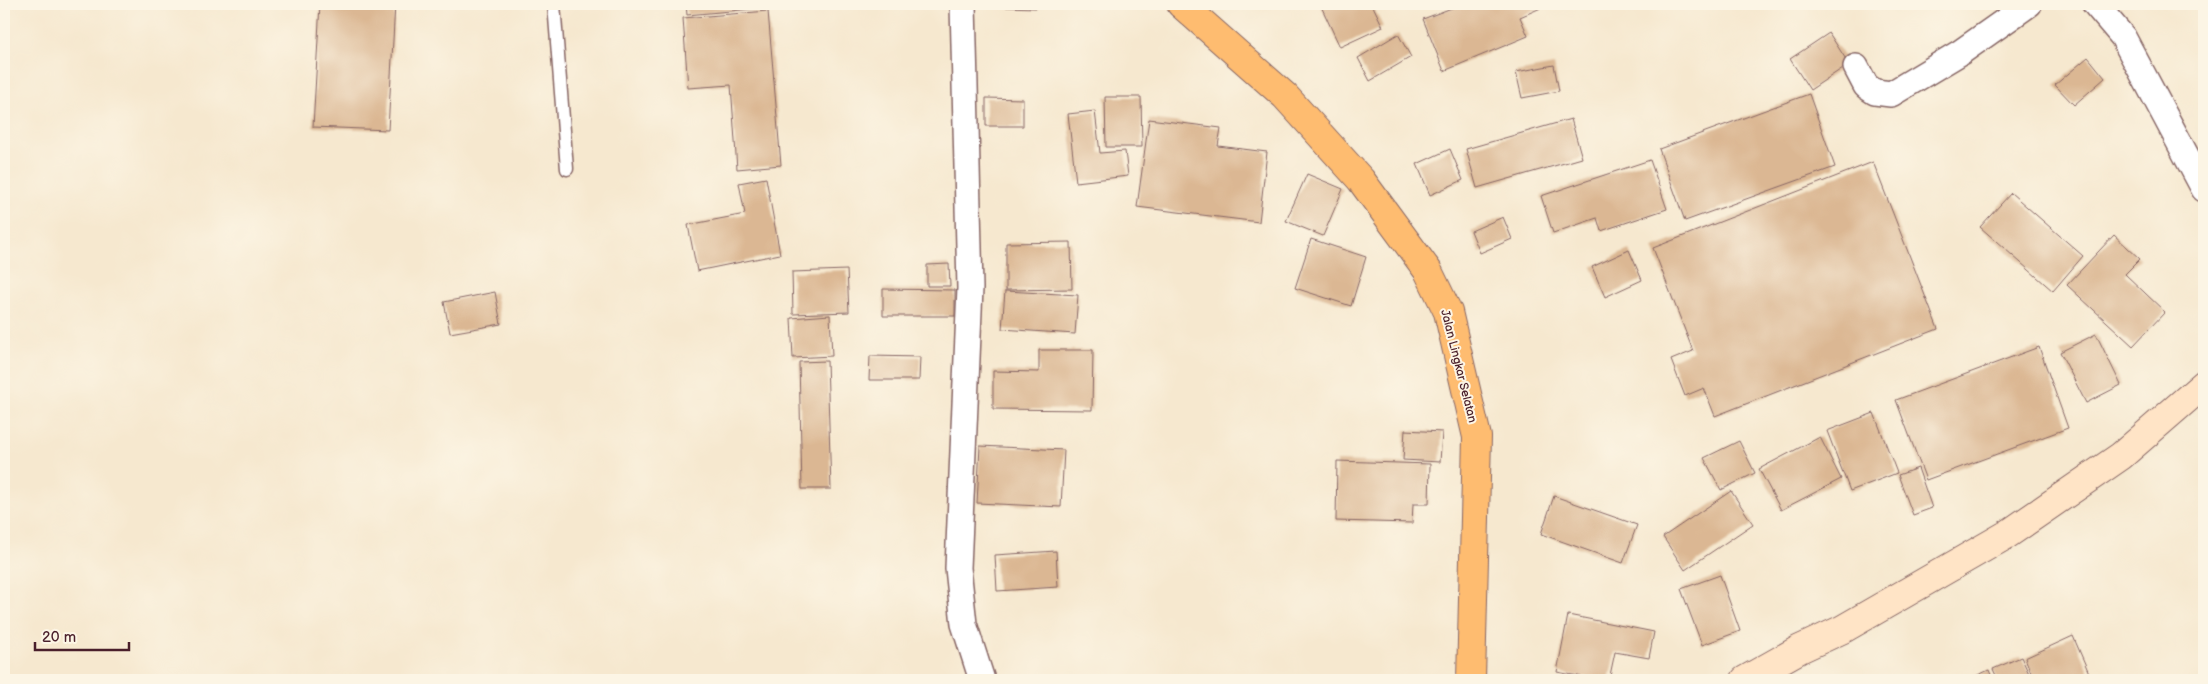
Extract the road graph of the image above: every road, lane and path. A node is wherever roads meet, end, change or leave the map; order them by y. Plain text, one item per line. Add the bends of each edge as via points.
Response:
1 (554, 4) edge
2 (963, 4) edge
3 (1181, 4) edge
4 (2029, 4) edge
5 (2095, 4) edge
6 (1856, 67) dead end
7 (567, 169) dead end
8 (2204, 189) edge
9 (2204, 384) edge
10 (982, 680) edge
11 (1471, 680) edge
12 (1745, 680) edge

1 - 7 lane
2 - 10 street via 970,288 958,568 964,624
3 - 11 highway, Jalan Lingkar Selatan via 1285,96 1361,180 1428,271 1448,312 1477,437
4 - 6 street via 1961,52 1892,94 1875,92 1866,86
5 - 8 street via 2123,37
9 - 12 street via 2121,456 2008,534

